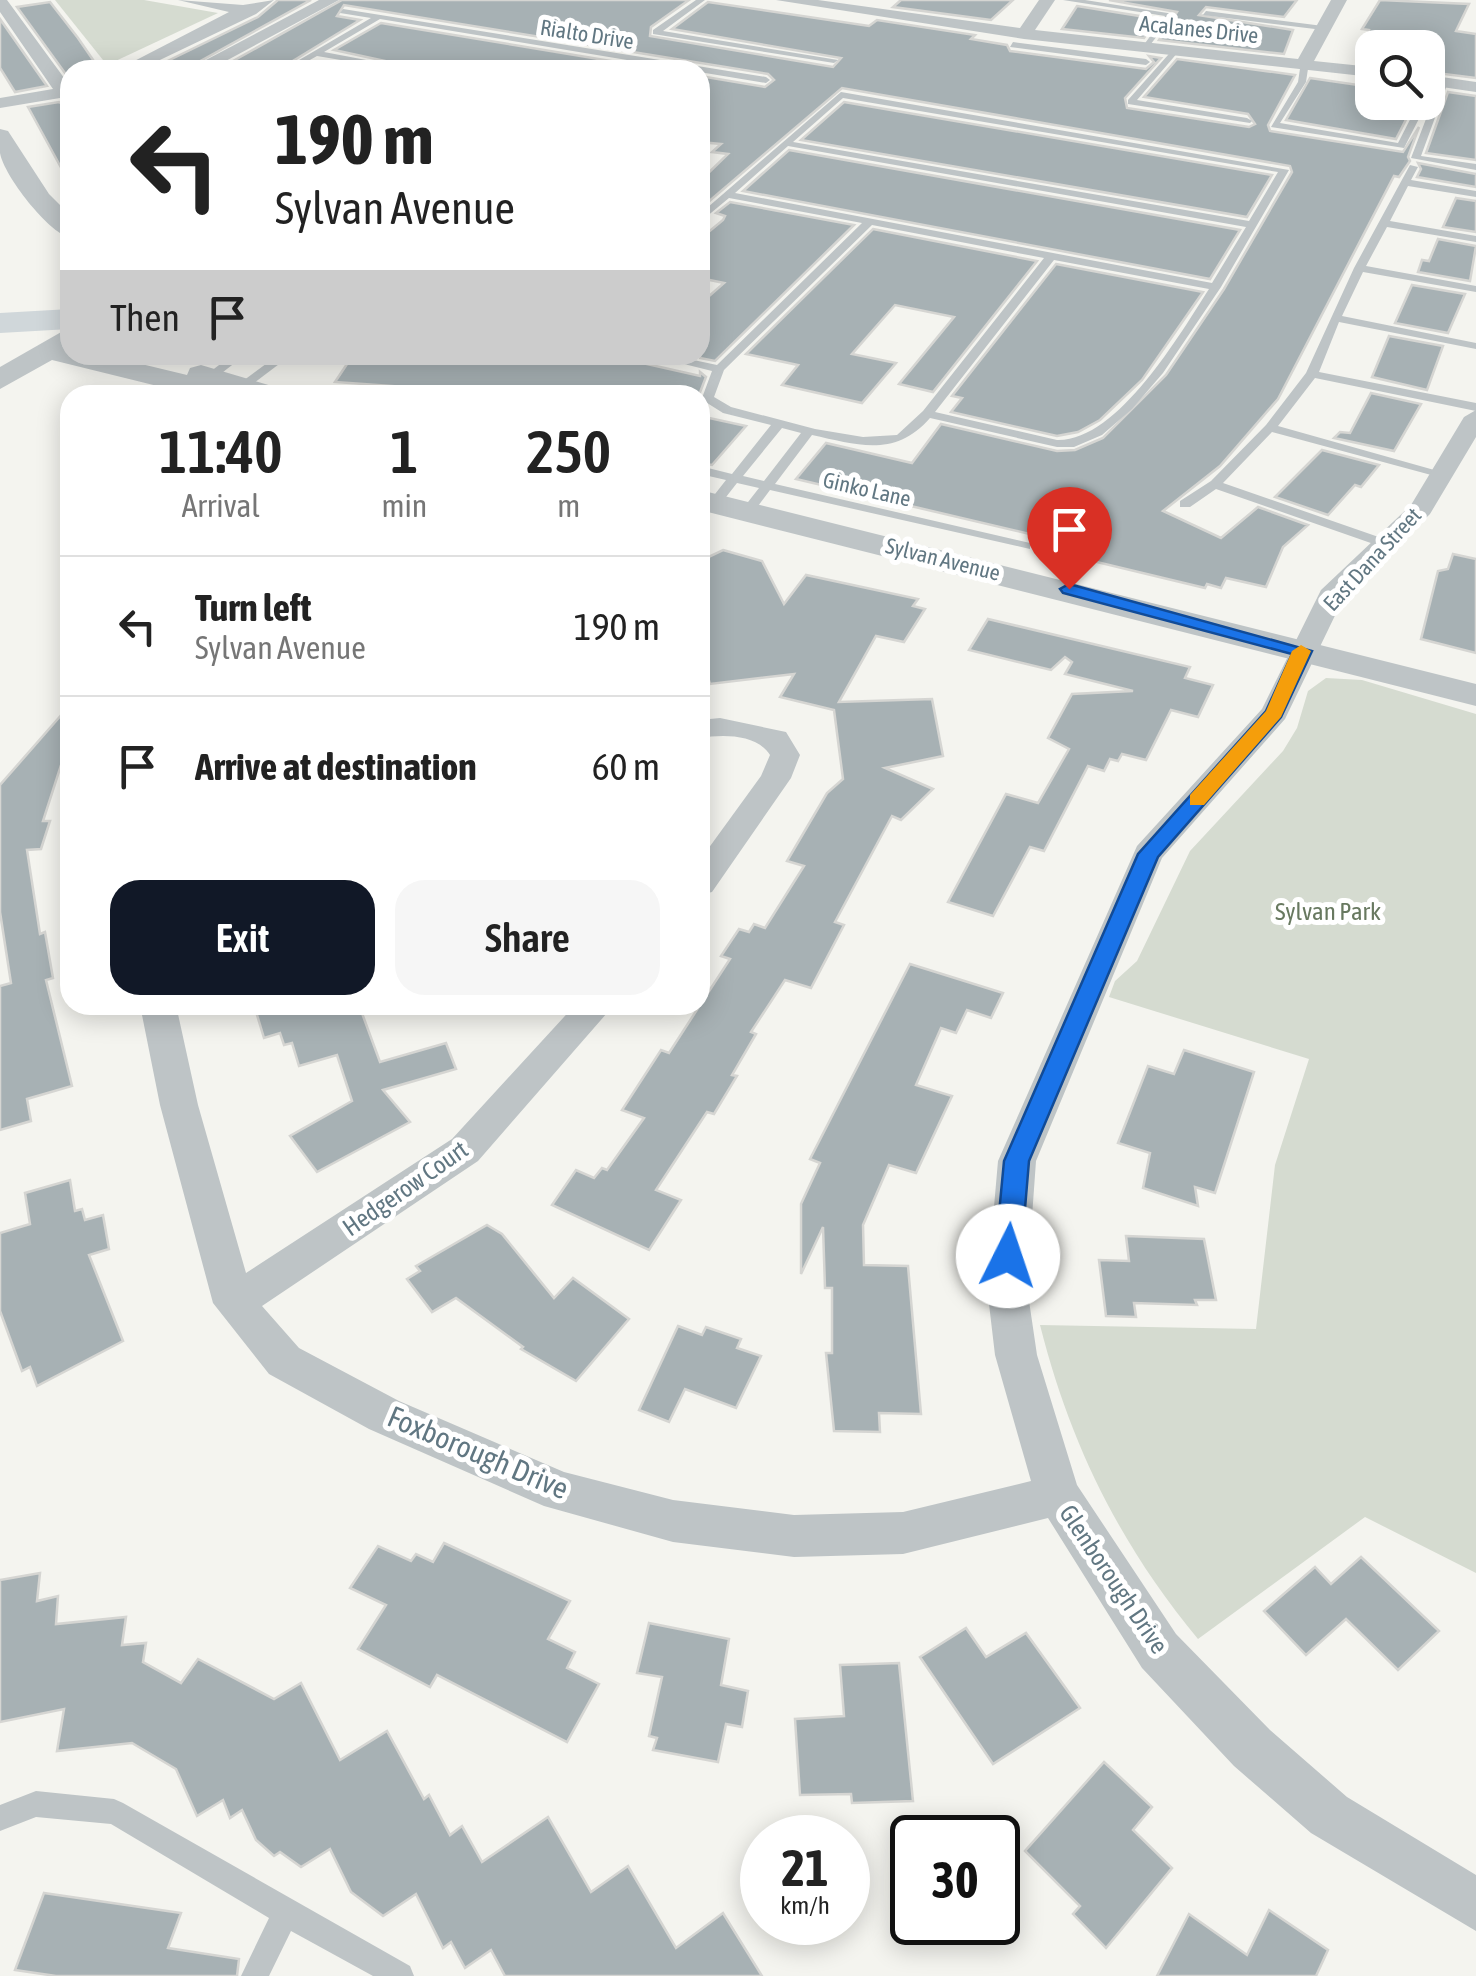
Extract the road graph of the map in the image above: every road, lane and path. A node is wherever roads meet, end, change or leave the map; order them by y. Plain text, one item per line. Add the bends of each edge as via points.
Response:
1 (192, 0) edge
2 (266, 0) edge
3 (701, 0) edge
4 (784, 0) edge
5 (1047, 0) edge
6 (1068, 0) edge
7 (1339, 0) edge
8 (0, 1) edge
9 (337, 6) edge
10 (246, 10) junction
11 (1206, 13) dead end
12 (378, 17) junction
13 (296, 18) junction
14 (1323, 28) junction
15 (1018, 40) junction
16 (1176, 49) junction
17 (317, 53) junction
18 (1146, 54) junction
19 (146, 60) edge
20 (215, 60) edge
21 (304, 60) edge
22 (357, 60) edge
23 (640, 60) edge
24 (834, 60) dead end
25 (1305, 62) junction
26 (1355, 69) edge
27 (710, 72) edge
28 (713, 72) junction
29 (710, 74) edge
30 (766, 80) dead end
31 (60, 83) edge
32 (1445, 85) edge
33 (1476, 87) edge
34 (60, 95) edge
35 (0, 102) edge
36 (1415, 120) edge
37 (1425, 120) edge
38 (1248, 121) dead end
39 (0, 136) edge
40 (785, 143) junction
41 (1413, 167) dead end
42 (1476, 167) edge
43 (1403, 182) junction
44 (1476, 194) edge
45 (728, 195) junction
46 (710, 210) edge
47 (60, 220) edge
48 (869, 222) junction
49 (1382, 223) junction
50 (1252, 224) junction
51 (1476, 239) edge
52 (1050, 256) junction
53 (1359, 268) junction
54 (1216, 287) junction
55 (1476, 290) edge
56 (1335, 318) junction
57 (0, 324) edge
58 (60, 337) edge
59 (60, 341) edge
60 (1476, 346) edge
61 (159, 365) edge
62 (167, 365) edge
63 (265, 365) edge
64 (697, 365) edge
65 (719, 370) junction
66 (1312, 374) junction
67 (0, 380) edge
68 (232, 382) edge
69 (710, 393) edge
70 (710, 399) edge
71 (1476, 407) edge
72 (927, 414) junction
73 (1476, 417) edge
74 (778, 424) junction
75 (1270, 428) junction
76 (810, 430) junction
77 (1446, 474) junction
78 (710, 478) edge
79 (1215, 484) junction
80 (732, 496) edge
81 (1185, 504) dead end
82 (1388, 545) junction
83 (1024, 546) dead end
84 (1302, 651) junction
85 (1476, 695) edge
86 (710, 727) edge
87 (710, 870) edge
88 (160, 1015) edge
89 (587, 1015) edge
90 (234, 1303) junction
91 (1058, 1496) junction
92 (0, 1818) edge
93 (1476, 1905) edge
94 (286, 1913) junction
95 (255, 1976) edge
96 (400, 1976) edge

1 - 10 street
2 - 10 street
3 - 24 lane via 656,32
4 - 15 street, Acalanes Drive
5 - 15 street
6 - 18 lane via 1170,14
7 - 14 street
8 - 31 street
9 - 12 lane, Rialto Drive
9 - 13 street
10 - 13 street
10 - 19 street
11 - 14 lane
12 - 17 lane
12 - 23 lane, Rialto Drive
13 - 20 street
14 - 25 street
15 - 18 street, Acalanes Drive
16 - 18 street, Acalanes Drive
16 - 25 street, Acalanes Drive
16 - 38 lane via 1132,102
17 - 21 lane
17 - 22 lane
25 - 26 street, Acalanes Drive
25 - 36 lane via 1302,81 1274,125 1401,146
27 - 28 lane, Rialto Drive
28 - 29 lane
28 - 30 lane, Rialto Drive
32 - 33 street
34 - 35 street
37 - 42 lane via 1416,158
39 - 47 street via 39,200
40 - 45 lane
40 - 50 lane
40 - 50 lane via 841,95 1284,170
41 - 43 lane
43 - 44 lane
43 - 49 lane
45 - 46 lane
45 - 48 lane
48 - 52 lane
48 - 65 lane
49 - 51 lane
49 - 53 lane
50 - 54 lane
52 - 54 lane
52 - 72 lane
53 - 55 lane
53 - 56 lane
54 - 72 lane via 1172,354 1095,438 1068,444
56 - 60 lane
56 - 66 lane
57 - 58 highway
59 - 67 street
61 - 68 street
62 - 68 street
63 - 68 lane
64 - 65 lane
65 - 69 lane
66 - 71 lane
66 - 75 lane
70 - 74 lane
72 - 76 lane via 893,441
73 - 77 street, East Dana Street
74 - 76 lane
74 - 80 lane
75 - 77 lane
75 - 79 lane
76 - 80 lane
77 - 82 street, East Dana Street
78 - 80 lane, Ginko Lane
79 - 81 lane
79 - 82 lane
80 - 83 lane, Ginko Lane
80 - 84 street, Sylvan Avenue
82 - 84 street, East Dana Street via 1331,596
84 - 85 street, Sylvan Avenue
84 - 91 street, Glenborough Drive via 1274,713 1148,854 1017,1161 1007,1286 1016,1355
86 - 87 street via 776,739 785,755 776,778
88 - 90 street, Foxborough Drive
89 - 90 street, Hedgerow Court via 465,1150
90 - 91 street, Foxborough Drive via 284,1361 384,1415 560,1491 673,1521 794,1536 902,1533
91 - 93 street, Glenborough Drive via 1159,1651 1252,1748 1329,1815
92 - 94 lane via 36,1804 114,1812
94 - 95 lane
94 - 96 lane

